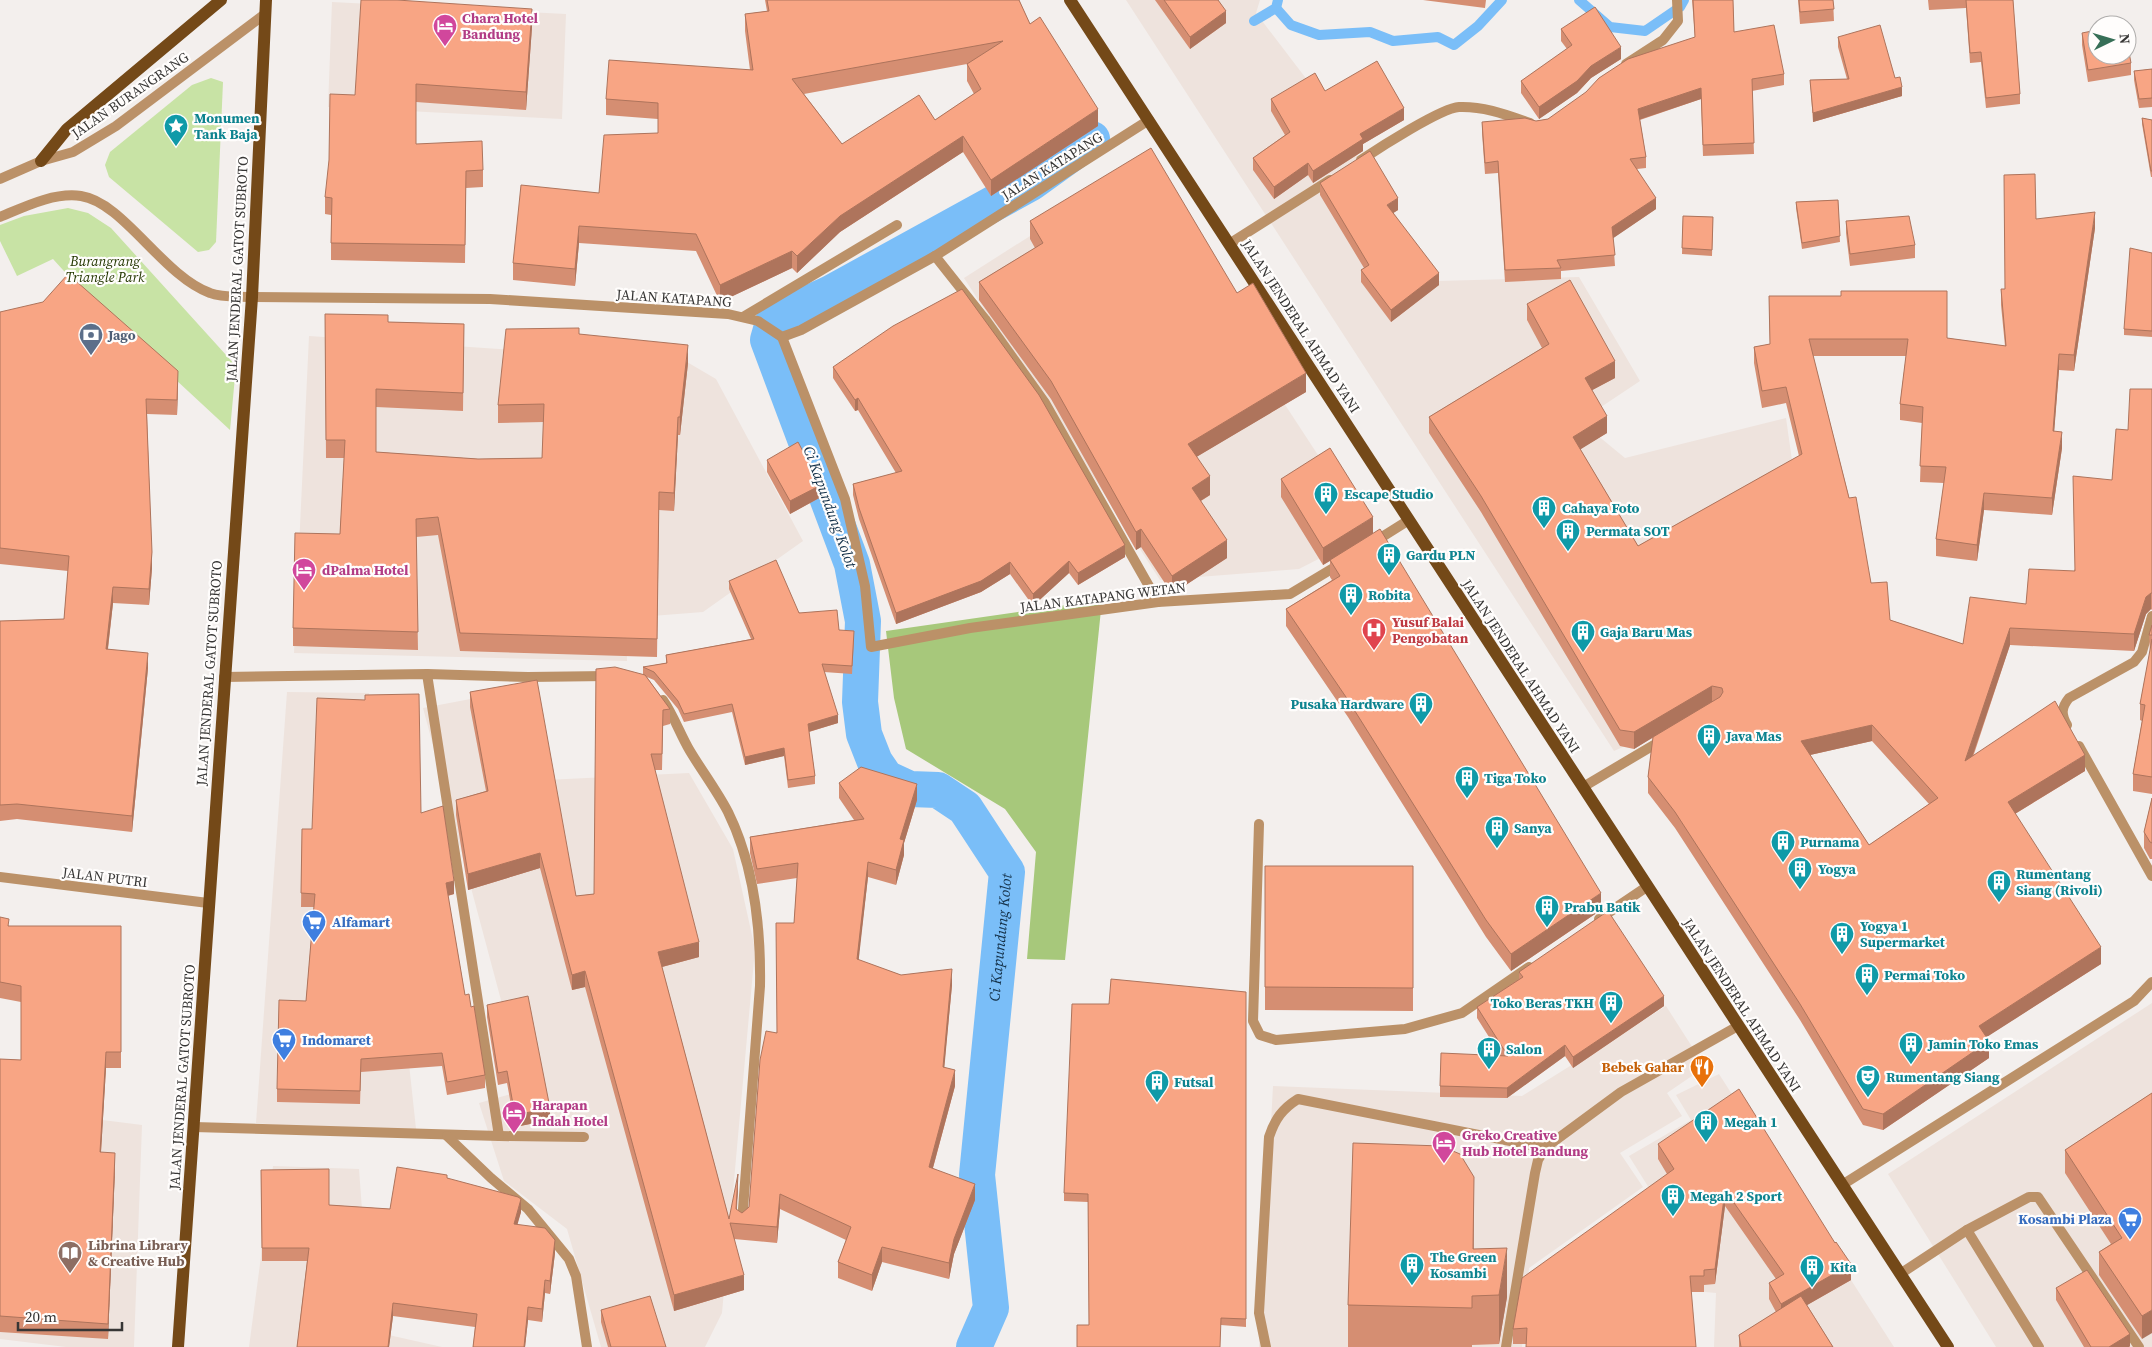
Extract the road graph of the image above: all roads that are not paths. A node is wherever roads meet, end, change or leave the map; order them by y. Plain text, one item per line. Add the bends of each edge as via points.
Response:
1 (221, 0) edge
2 (266, 0) edge
3 (1070, 0) edge
4 (1677, 0) edge
5 (265, 14) junction
6 (1618, 69) edge
7 (1149, 120) junction
8 (1544, 125) edge
9 (41, 161) junction
10 (0, 179) edge
11 (0, 217) edge
12 (897, 225) dead end
13 (1229, 244) junction
14 (935, 256) junction
15 (252, 297) junction
16 (743, 317) junction
17 (781, 336) junction
18 (1409, 520) junction
19 (1362, 550) edge
20 (1346, 560) edge
21 (1158, 602) junction
22 (2152, 616) edge
23 (427, 674) junction
24 (616, 676) edge
25 (224, 677) junction
26 (655, 691) edge
27 (1674, 733) edge
28 (1583, 788) junction
29 (1259, 824) dead end
30 (2152, 876) edge
31 (0, 877) edge
32 (1648, 886) junction
33 (208, 902) junction
34 (1593, 924) edge
35 (1538, 961) edge
36 (2152, 982) edge
37 (1738, 1026) junction
38 (194, 1126) junction
39 (447, 1136) junction
40 (499, 1136) junction
41 (584, 1137) dead end
42 (1545, 1148) junction
43 (1842, 1185) junction
44 (742, 1222) edge
45 (1967, 1230) junction
46 (1900, 1274) junction
47 (178, 1347) edge
48 (587, 1347) edge
49 (1266, 1347) edge
50 (1506, 1347) edge
51 (1948, 1347) edge
52 (2039, 1347) edge
53 (2139, 1347) edge

1 - 9 main road via 67,129
2 - 5 main road, JALAN JENDERAL GATOT SUBROTO
3 - 7 main road, JALAN JENDERAL AHMAD YANI
4 - 6 street via 1678,21 1663,40
5 - 9 street, JALAN BURANGRANG via 116,126 73,152
5 - 15 main road, JALAN JENDERAL GATOT SUBROTO
7 - 13 main road, JALAN JENDERAL AHMAD YANI
7 - 14 street, JALAN KATAPANG
8 - 13 street via 1536,126 1481,108 1457,107 1424,123
9 - 10 street, JALAN BURANGRANG
11 - 15 street via 58,197 81,196 101,202 182,279 211,294
12 - 16 street
13 - 18 main road, JALAN JENDERAL AHMAD YANI
14 - 17 street, JALAN KATAPANG via 801,330
14 - 21 street via 985,319 1045,404
15 - 16 street, JALAN KATAPANG via 490,299
15 - 25 main road, JALAN JENDERAL GATOT SUBROTO
16 - 17 street, JALAN KATAPANG via 758,321
17 - 21 street, JALAN KATAPANG WETAN via 844,500 865,586 871,647 970,628
18 - 19 street
18 - 28 main road, JALAN JENDERAL AHMAD YANI
20 - 21 street, JALAN KATAPANG WETAN via 1290,594
22 - 30 street via 2142,652 2134,662 2069,698 2063,706 2062,716
23 - 24 street
23 - 25 street
23 - 40 street
25 - 33 main road, JALAN JENDERAL GATOT SUBROTO
26 - 44 street via 672,713 690,751 728,812 756,906 760,986
27 - 28 street
28 - 32 main road, JALAN JENDERAL AHMAD YANI
29 - 35 street via 1253,1020 1260,1035 1276,1040 1405,1029 1462,1013
31 - 33 street, JALAN PUTRI
32 - 34 street
32 - 37 main road, JALAN JENDERAL AHMAD YANI
33 - 38 main road, JALAN JENDERAL GATOT SUBROTO
36 - 43 street via 2134,1001
37 - 42 street via 1621,1092
37 - 43 main road, JALAN JENDERAL AHMAD YANI
38 - 39 street
38 - 47 main road, JALAN JENDERAL GATOT SUBROTO
39 - 40 street
39 - 48 street via 528,1209 568,1259 576,1276
40 - 41 street
42 - 49 street via 1298,1099 1288,1105 1275,1120 1269,1137 1259,1313
42 - 50 street via 1535,1173
43 - 46 main road, JALAN JENDERAL AHMAD YANI
45 - 46 street
45 - 52 street
45 - 53 street via 2029,1197 2042,1198
46 - 51 main road, JALAN JENDERAL AHMAD YANI

